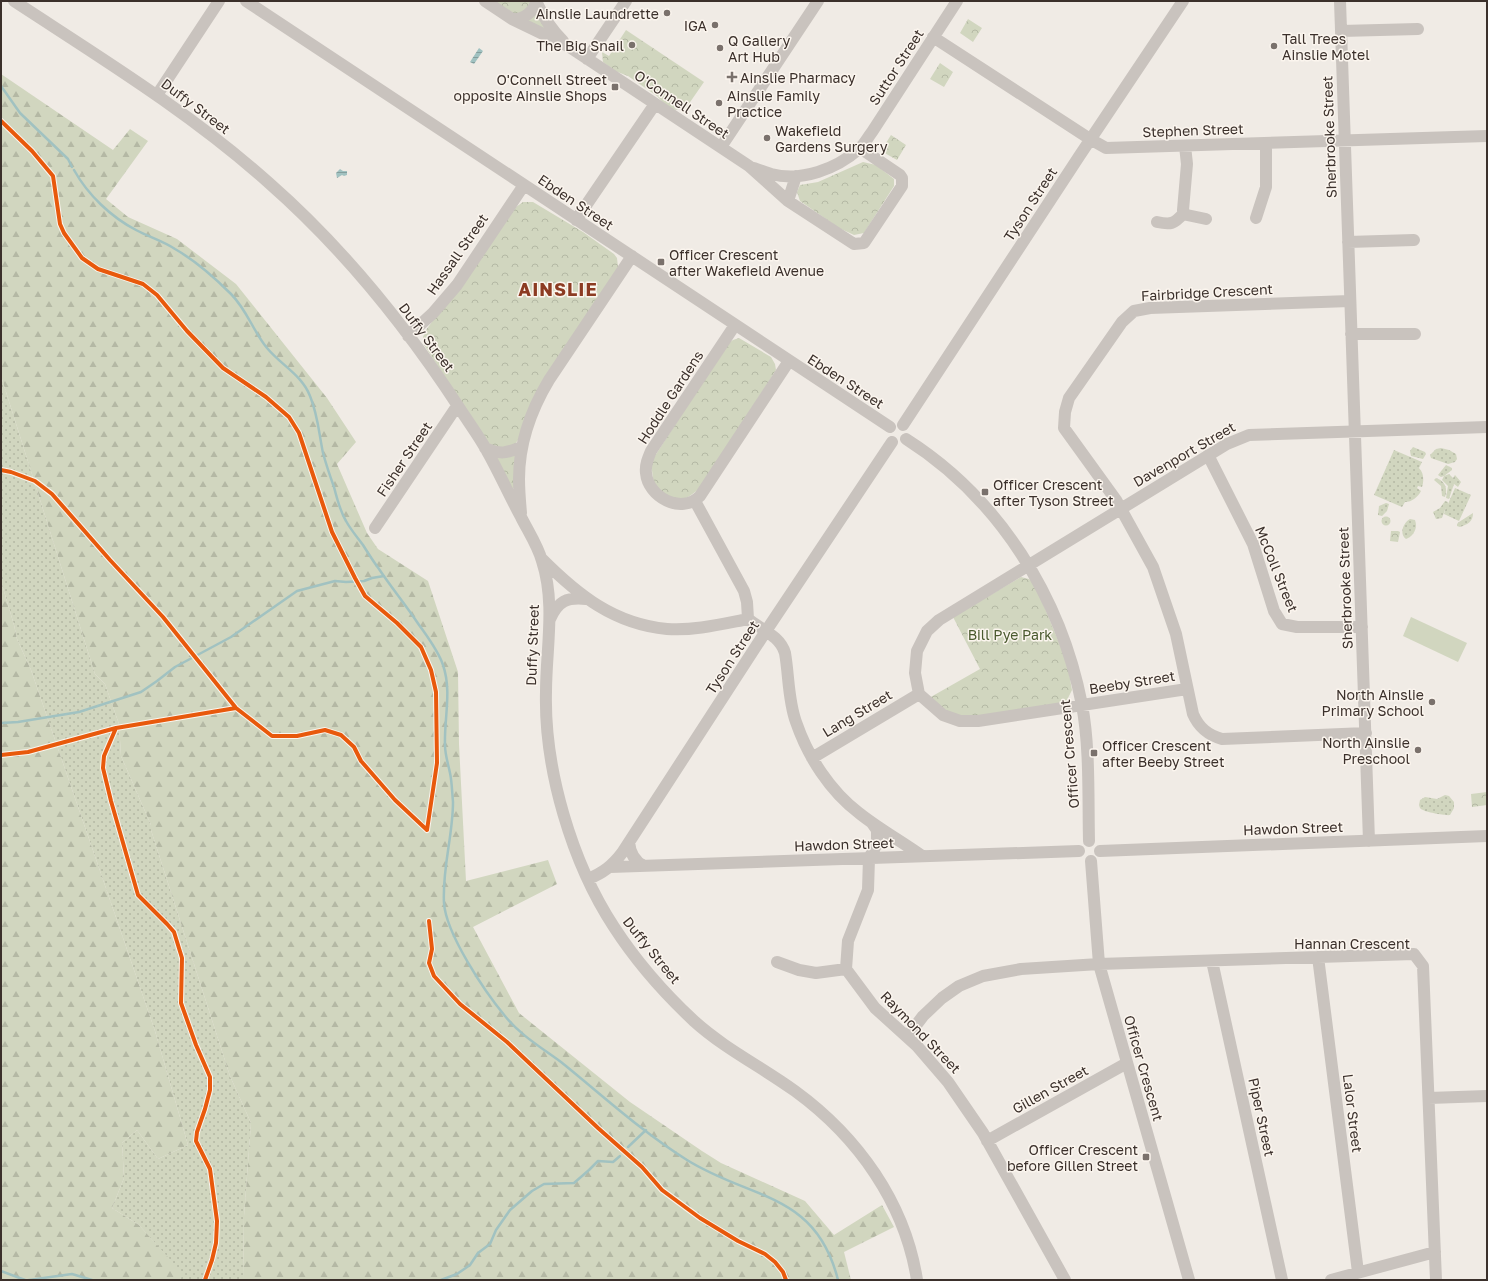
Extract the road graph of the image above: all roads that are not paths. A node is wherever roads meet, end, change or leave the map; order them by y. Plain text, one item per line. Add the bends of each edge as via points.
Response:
1 (14, 1) edge
2 (219, 1) edge
3 (246, 1) edge
4 (485, 1) edge
5 (536, 1) edge
6 (626, 1) edge
7 (818, 1) edge
8 (957, 1) edge
9 (1183, 1) edge
10 (1340, 1) edge
11 (512, 19) junction
12 (1418, 29) dead end
13 (1341, 31) junction
14 (933, 37) junction
15 (568, 46) junction
16 (587, 59) junction
17 (158, 95) junction
18 (656, 104) junction
19 (1487, 136) edge
20 (1090, 139) junction
21 (1344, 140) junction
22 (1266, 143) junction
23 (1185, 146) junction
24 (721, 147) junction
25 (860, 148) junction
26 (749, 166) junction
27 (796, 176) junction
28 (524, 185) junction
29 (788, 201) junction
30 (1184, 213) junction
31 (1256, 218) dead end
32 (1206, 219) dead end
33 (576, 220) junction
34 (1157, 222) dead end
35 (1414, 240) dead end
36 (1348, 242) junction
37 (632, 256) junction
38 (1350, 301) junction
39 (735, 325) junction
40 (1351, 334) junction
41 (1415, 334) dead end
42 (408, 336) junction
43 (789, 361) junction
44 (458, 406) junction
45 (904, 425) junction
46 (890, 427) junction
47 (1487, 427) edge
48 (1355, 431) junction
49 (906, 439) junction
50 (892, 442) junction
51 (522, 447) junction
52 (485, 448) junction
53 (1208, 455) junction
54 (695, 500) junction
55 (1121, 508) junction
56 (521, 518) junction
57 (375, 528) dead end
58 (542, 559) junction
59 (1031, 563) junction
60 (586, 599) junction
61 (550, 619) junction
62 (748, 619) junction
63 (1362, 627) junction
64 (766, 631) junction
65 (1187, 689) junction
66 (919, 694) junction
67 (1082, 705) junction
68 (1366, 733) junction
69 (812, 758) junction
70 (872, 822) junction
71 (1487, 836) edge
72 (1089, 841) junction
73 (1370, 841) junction
74 (629, 842) junction
75 (1080, 851) junction
76 (1100, 851) junction
77 (922, 856) junction
78 (869, 858) junction
79 (1091, 861) junction
80 (644, 866) junction
81 (610, 867) junction
82 (588, 879) junction
83 (1318, 957) junction
84 (1212, 961) junction
85 (777, 962) dead end
86 (1099, 964) junction
87 (846, 969) junction
88 (907, 1037) junction
89 (1127, 1063) junction
90 (1487, 1096) edge
91 (1429, 1098) junction
92 (987, 1141) junction
93 (1434, 1252) junction
94 (1358, 1272) junction
95 (917, 1280) edge
96 (1065, 1280) edge
97 (1189, 1280) edge
98 (1282, 1280) edge
99 (1331, 1280) edge
100 (1436, 1280) edge

1 - 17 street, Duffy Street
2 - 17 street
3 - 28 street, Ebden Street
4 - 11 street, O'Connell Street
5 - 11 street via 532,11 527,15
5 - 15 street via 542,15
6 - 16 street
7 - 24 street
8 - 14 street, Suttor Street
9 - 20 street, Tyson Street
10 - 13 street, Sherbrooke Street
11 - 15 street, O'Connell Street
12 - 13 street
13 - 21 street, Sherbrooke Street
14 - 20 street, Stephen Street
14 - 25 street, Suttor Street
15 - 16 street, O'Connell Street
16 - 18 street, O'Connell Street
17 - 42 street, Duffy Street via 269,182 362,278
18 - 24 street, O'Connell Street
18 - 33 street
19 - 21 street, Stephen Street
20 - 23 street, Stephen Street via 1106,148
20 - 45 street, Tyson Street
21 - 22 street, Stephen Street
21 - 36 street, Sherbrooke Street
22 - 23 street, Stephen Street
22 - 31 street via 1266,187
23 - 30 street via 1187,164
24 - 26 street, O'Connell Street
25 - 27 street, Suttor Street via 838,163 816,173
25 - 29 street, O'Connell Street via 902,178 902,186 864,242 854,244
26 - 27 street, Suttor Street via 773,174
26 - 29 street, O'Connell Street
27 - 29 street
28 - 33 street, Ebden Street
28 - 42 street, Hassall Street via 457,285 433,314
30 - 32 street
30 - 34 street via 1173,224
33 - 37 street, Ebden Street
35 - 36 street
36 - 38 street, Sherbrooke Street
37 - 39 street, Ebden Street
37 - 51 street via 542,392 530,416
38 - 40 street, Sherbrooke Street
38 - 55 street, Fairbridge Crescent via 1150,308 1134,311 1122,322 1069,398 1065,412 1064,428
39 - 43 street, Ebden Street
39 - 54 street, Hoddle Gardens via 651,451 646,466 646,477 652,491 659,497 673,503 688,503
40 - 41 street
40 - 48 street, Sherbrooke Street
42 - 44 street, Duffy Street
43 - 46 street, Ebden Street
43 - 54 street
44 - 52 street, Duffy Street
44 - 57 street, Fisher Street
45 - 46 street via 896,424
45 - 49 street via 908,433
46 - 50 street via 888,436
47 - 48 street, Davenport Street
48 - 53 street, Davenport Street via 1249,435
48 - 63 street, Sherbrooke Street
49 - 50 street via 901,443
49 - 59 street, Officer Crescent via 951,472 989,510
50 - 64 street, Tyson Street
51 - 52 street via 504,453
51 - 56 street via 519,478
52 - 56 street, Duffy Street
53 - 55 street, Davenport Street
53 - 63 street, McColl Street via 1253,544 1274,611 1282,624 1297,627
54 - 62 street via 744,591
55 - 59 street, Davenport Street
55 - 65 street, Fairbridge Crescent via 1153,567 1176,634
56 - 58 street, Duffy Street
58 - 60 street via 561,579
58 - 61 street, Duffy Street
59 - 66 street, Davenport Street via 944,616 927,632 917,651 915,673
59 - 67 street, Officer Crescent via 1069,654
60 - 61 street via 566,600 558,605
60 - 62 street via 625,619 668,629 693,628
61 - 82 street, Duffy Street via 545,695 550,752 564,817
62 - 64 street
63 - 68 street, Sherbrooke Street
64 - 69 street via 783,647 796,722
64 - 74 street, Tyson Street
65 - 67 street, Beeby Street
65 - 68 street, Fairbridge Crescent via 1196,723 1208,733 1222,739
66 - 67 street, Beeby Street via 942,715 960,721 978,721
66 - 69 street, Lang Street
67 - 72 street, Officer Crescent via 1087,755
68 - 73 street, Sherbrooke Street
69 - 70 street via 838,793 858,813
70 - 77 street
70 - 78 street via 877,830 878,841
71 - 73 street, Hawdon Street
72 - 75 street via 1082,844
72 - 76 street via 1097,844
73 - 76 street, Hawdon Street
74 - 80 street via 634,858
74 - 81 street, Tyson Street
75 - 77 street, Hawdon Street
75 - 79 street via 1083,858
76 - 79 street via 1097,858
77 - 78 street, Hawdon Street
78 - 80 street, Hawdon Street
78 - 87 street via 868,890 848,941
79 - 86 street, Officer Crescent
80 - 81 street, Hawdon Street
81 - 82 street, Tyson Street
82 - 95 street, Duffy Street via 617,932 652,977 695,1022 746,1060 799,1094 837,1125 857,1149 878,1177 896,1209 909,1242
83 - 84 street, Hannan Crescent
83 - 91 street, Hannan Crescent via 1414,954 1423,966
83 - 94 street, Lalor Street
84 - 86 street, Hannan Crescent
84 - 98 street, Piper Street
85 - 87 street via 816,973
86 - 88 street, Hannan Crescent via 1021,970 983,976 959,986 942,998 923,1016
86 - 89 street, Officer Crescent
87 - 88 street, Raymond Street via 875,1008
88 - 92 street, Raymond Street via 948,1082
89 - 92 street, Gillen Street
89 - 97 street, Officer Crescent
90 - 91 street
91 - 93 street, Hannan Crescent
92 - 96 street, Raymond Street
93 - 94 street
93 - 100 street, Hannan Crescent
94 - 99 street

